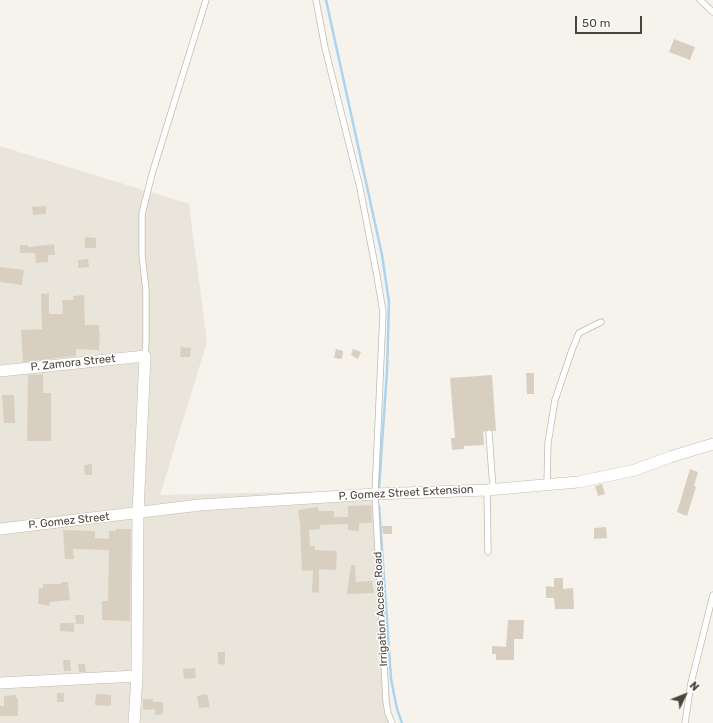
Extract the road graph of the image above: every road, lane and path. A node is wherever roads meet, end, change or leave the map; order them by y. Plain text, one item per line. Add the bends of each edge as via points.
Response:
1 (206, 0) edge
2 (316, 0) edge
3 (700, 0) edge
4 (713, 12) edge
5 (601, 322) dead end
6 (145, 356) junction
7 (0, 370) edge
8 (489, 433) dead end
9 (713, 444) edge
10 (547, 485) junction
11 (490, 489) junction
12 (375, 494) junction
13 (138, 513) junction
14 (0, 529) edge
15 (488, 552) dead end
16 (713, 595) edge
17 (137, 676) junction
18 (0, 683) edge
19 (134, 723) edge
20 (392, 723) edge
21 (685, 723) edge

1 - 6 lane via 142,214 142,255 146,291
2 - 12 lane, Irrigation Access Road via 325,48 360,188 383,312
3 - 4 lane
5 - 10 lane via 579,333 557,394 548,443
6 - 7 street, P. Zamora Street
6 - 13 street
8 - 11 lane
9 - 10 street, P. Gomez Street Extension via 635,470 593,480
10 - 11 street, P. Gomez Street Extension
11 - 12 street, P. Gomez Street Extension
11 - 15 lane
12 - 13 street, P. Gomez Street Extension via 200,506
12 - 20 lane, Irrigation Access Road via 386,701
13 - 14 street, P. Gomez Street
13 - 17 street
16 - 21 lane via 691,683
17 - 18 street
17 - 19 street

